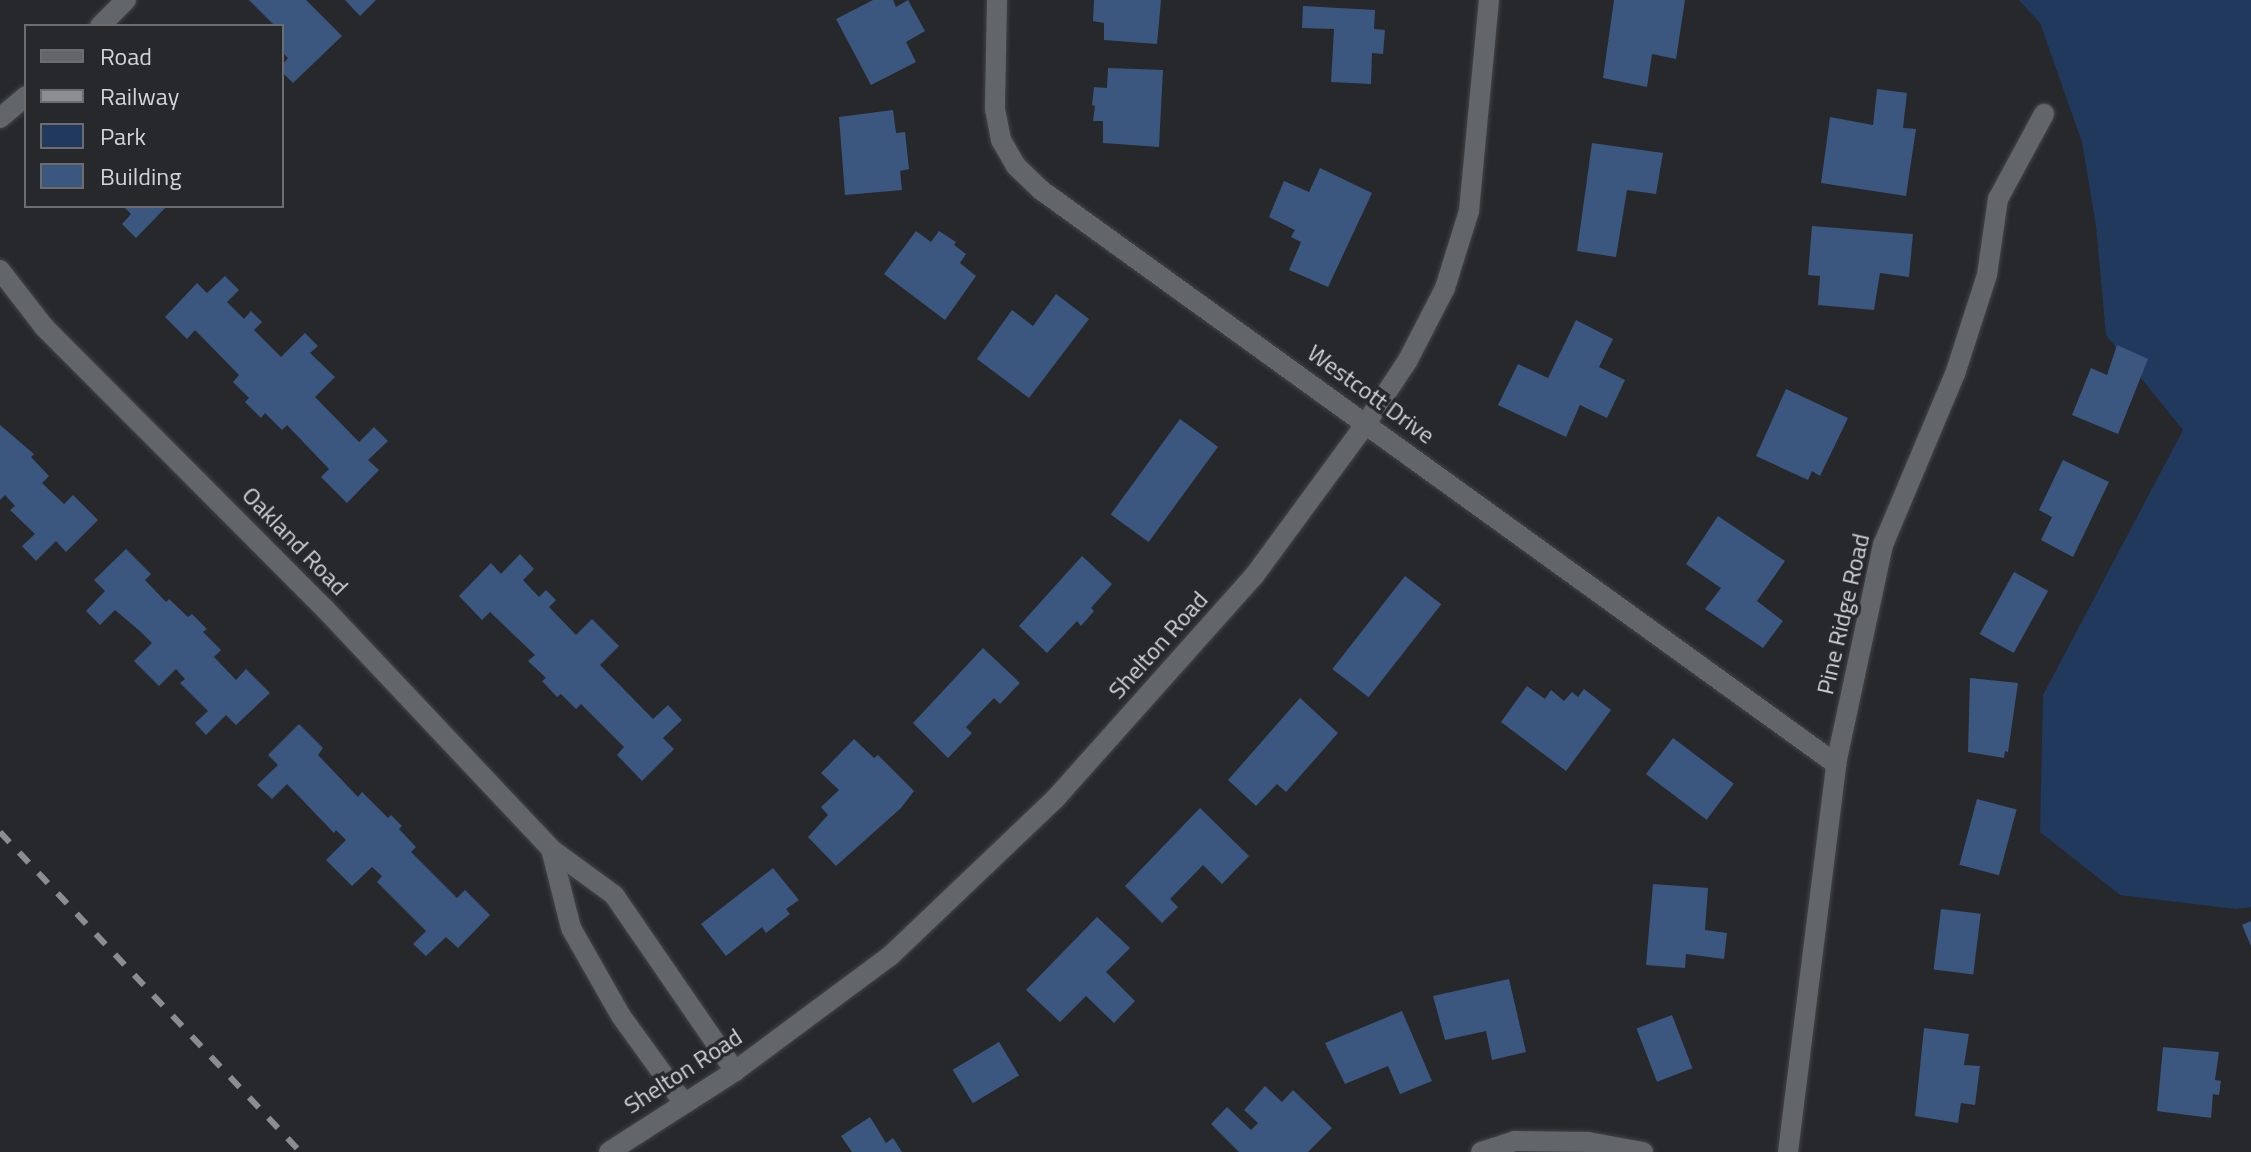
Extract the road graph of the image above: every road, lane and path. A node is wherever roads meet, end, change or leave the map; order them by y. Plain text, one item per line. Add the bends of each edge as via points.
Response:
1 (126, 0) edge
2 (997, 0) edge
3 (1489, 0) edge
4 (102, 24) edge
5 (24, 98) edge
6 (2044, 114) dead end
7 (0, 118) edge
8 (0, 270) edge
9 (1367, 422) junction
10 (1836, 764) junction
11 (551, 849) junction
12 (735, 1071) junction
13 (683, 1102) junction
14 (609, 1152) edge
15 (1481, 1152) edge
16 (1643, 1152) edge
17 (1788, 1152) edge

1 - 4 street
2 - 9 street, Westcott Drive via 995,109 1001,140 1016,166 1041,190
3 - 9 street, Shelton Road via 1469,211 1445,288 1408,360
5 - 7 street
6 - 10 street, Pine Ridge Road via 1998,199 1987,275 1955,374 1883,545
8 - 11 street, Oakland Road via 44,327 325,609
9 - 10 street, Westcott Drive
9 - 12 street, Shelton Road via 1254,576 1056,798 890,956
10 - 17 street, Pine Ridge Road
11 - 12 street, Oakland Road via 614,895
11 - 13 street, Oakland Road via 571,928 621,1016
12 - 13 street, Shelton Road
13 - 14 street, Shelton Road
15 - 16 street via 1514,1141 1588,1142

